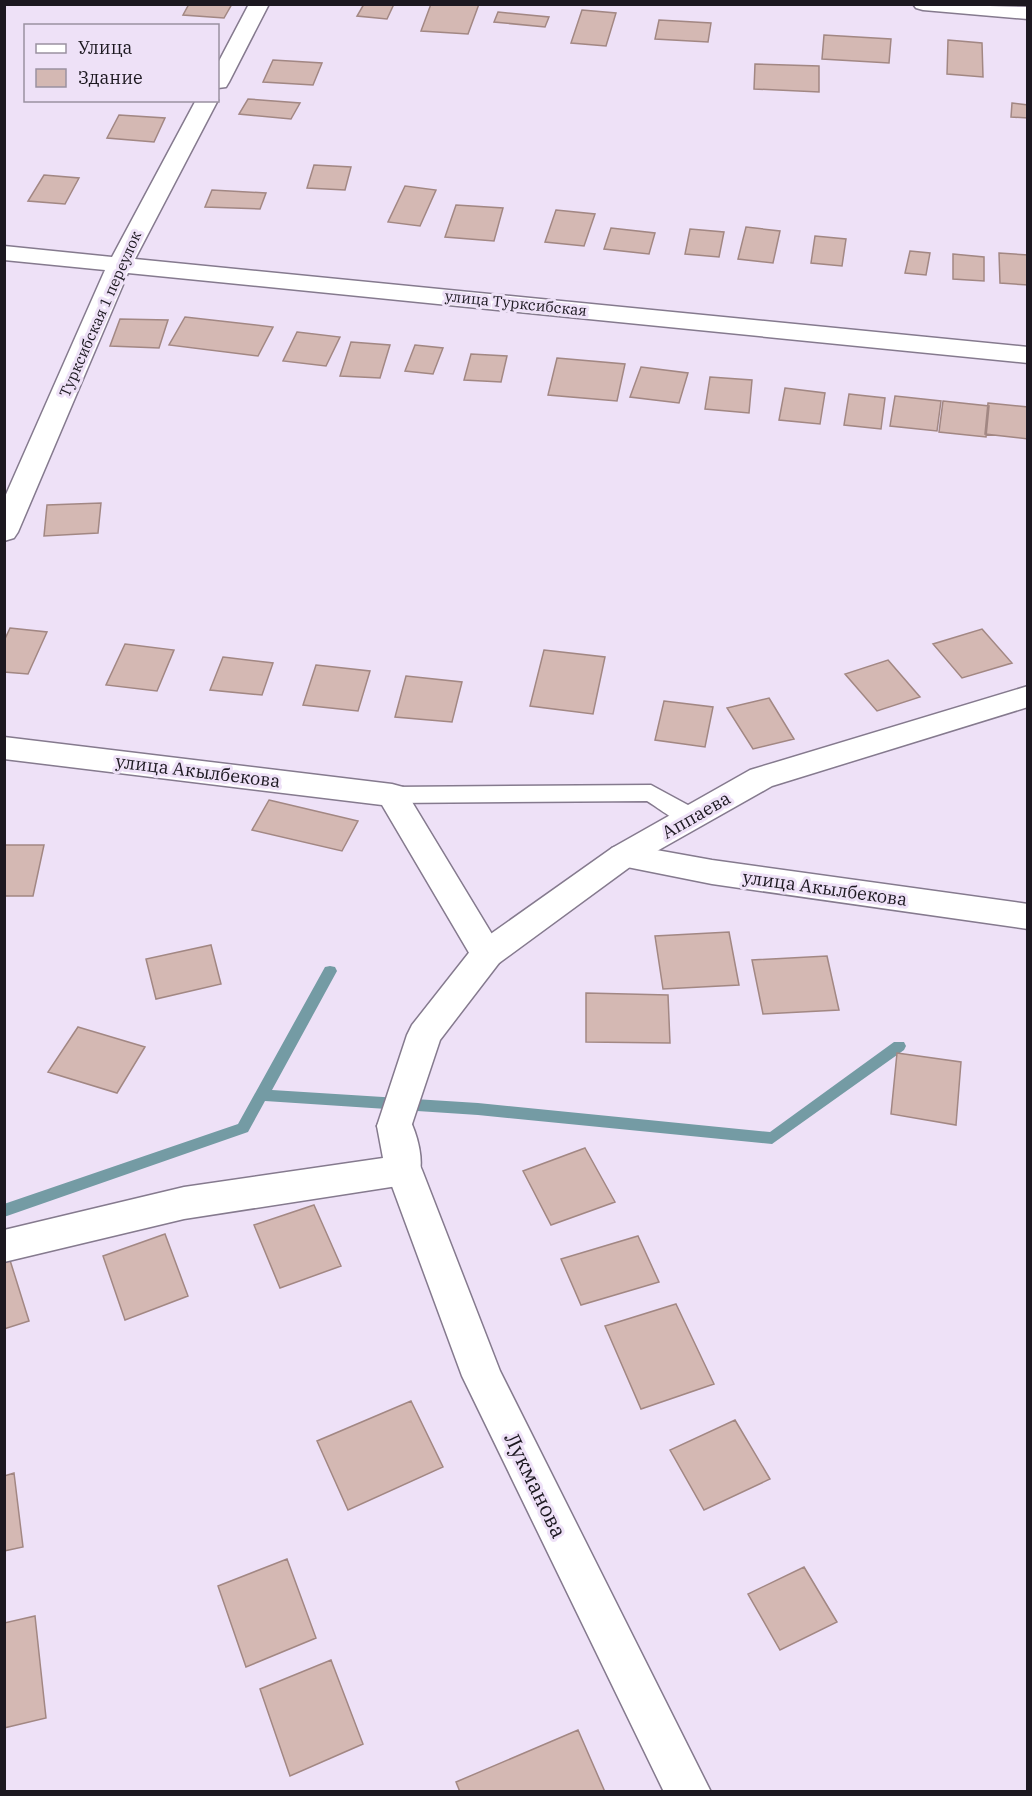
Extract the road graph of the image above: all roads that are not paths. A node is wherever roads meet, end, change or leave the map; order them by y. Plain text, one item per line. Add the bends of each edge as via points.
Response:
1 (259, 4) edge
2 (923, 4) edge
3 (1028, 13) edge
4 (219, 80) edge
5 (206, 102) edge
6 (4, 253) edge
7 (120, 264) junction
8 (1028, 355) edge
9 (4, 532) edge
10 (1028, 696) edge
11 (4, 748) edge
12 (392, 795) junction
13 (692, 817) junction
14 (623, 856) junction
15 (1028, 917) edge
16 (487, 954) junction
17 (395, 1126) joint
18 (404, 1170) junction
19 (4, 1246) edge
20 (688, 1791) edge

1 - 4 street
2 - 3 street
5 - 7 street, Турксибская 1 переулок
6 - 7 street, улица Турксибская
7 - 8 street, улица Турксибская
7 - 9 street, Турксибская 1 переулок
10 - 13 street, Аппаева via 761,778
11 - 12 street, улица Акылбекова
12 - 13 lane, улица Акылбекова via 651,793
12 - 16 street
13 - 14 street, Аппаева
14 - 15 street, улица Акылбекова
14 - 16 street, Аппаева
16 - 17 street, Аппаева via 424,1035
17 - 18 street, Лукманова
18 - 19 street via 184,1203
18 - 20 street, Лукманова via 482,1376

